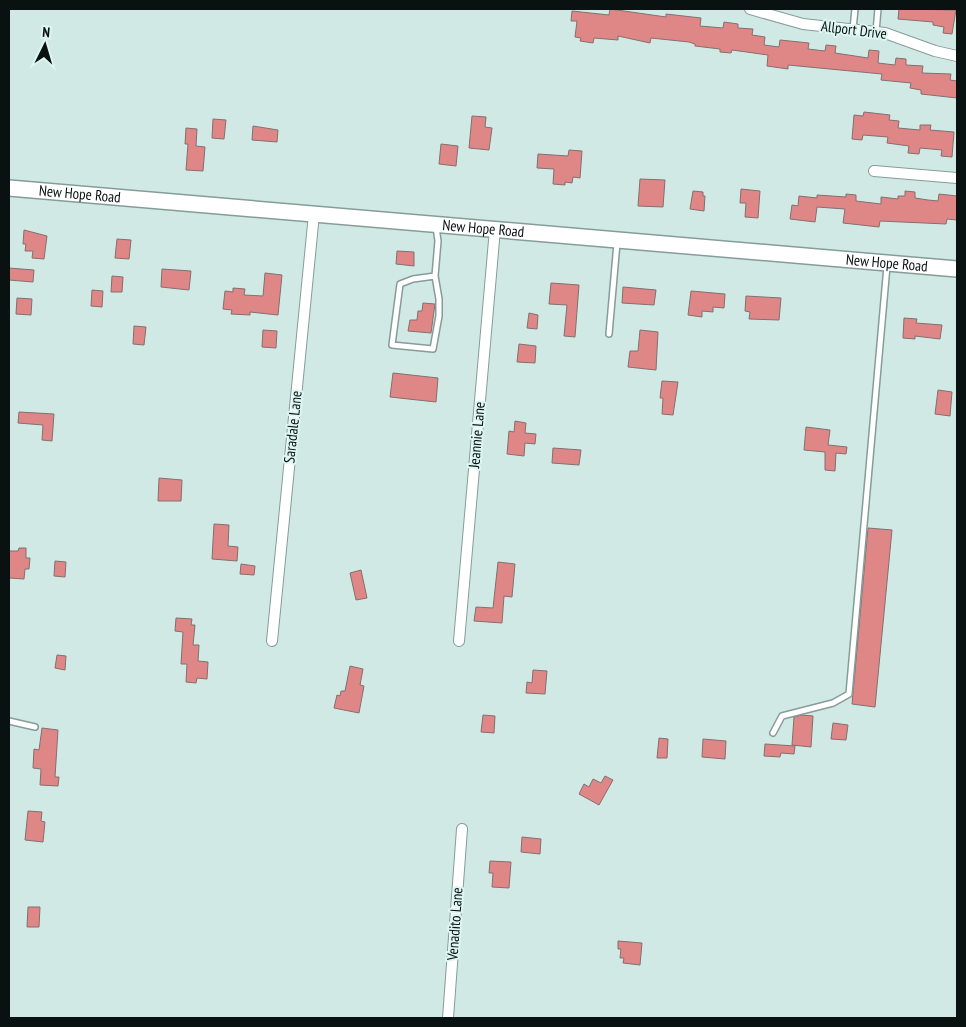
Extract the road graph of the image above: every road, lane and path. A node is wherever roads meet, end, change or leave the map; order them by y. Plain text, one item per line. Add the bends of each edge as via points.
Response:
1 (750, 9) edge
2 (855, 9) edge
3 (878, 9) edge
4 (853, 29) junction
5 (876, 32) junction
6 (957, 56) edge
7 (874, 171) dead end
8 (957, 178) edge
9 (9, 188) edge
10 (314, 214) junction
11 (435, 224) junction
12 (495, 229) junction
13 (617, 240) junction
14 (887, 263) junction
15 (957, 269) edge
16 (435, 276) junction
17 (609, 334) dead end
18 (272, 641) dead end
19 (460, 641) dead end
20 (9, 721) edge
21 (35, 728) dead end
22 (773, 733) dead end
23 (462, 829) dead end
24 (448, 1018) edge

1 - 4 street, Allport Drive via 803,24
2 - 4 lane
3 - 5 lane
4 - 5 street, Allport Drive
5 - 6 street, Allport Drive
7 - 8 street
9 - 10 main road, New Hope Road
10 - 11 main road, New Hope Road
10 - 18 street, Saradale Lane
11 - 12 main road, New Hope Road
11 - 16 lane via 438,241
12 - 13 main road, New Hope Road
12 - 19 street, Jeannie Lane
13 - 14 main road, New Hope Road
13 - 17 lane
14 - 15 main road, New Hope Road
14 - 22 lane via 849,694 833,702 782,716
16 - 16 lane via 439,316 433,349 392,345 400,284
20 - 21 lane
23 - 24 street, Venadito Lane

